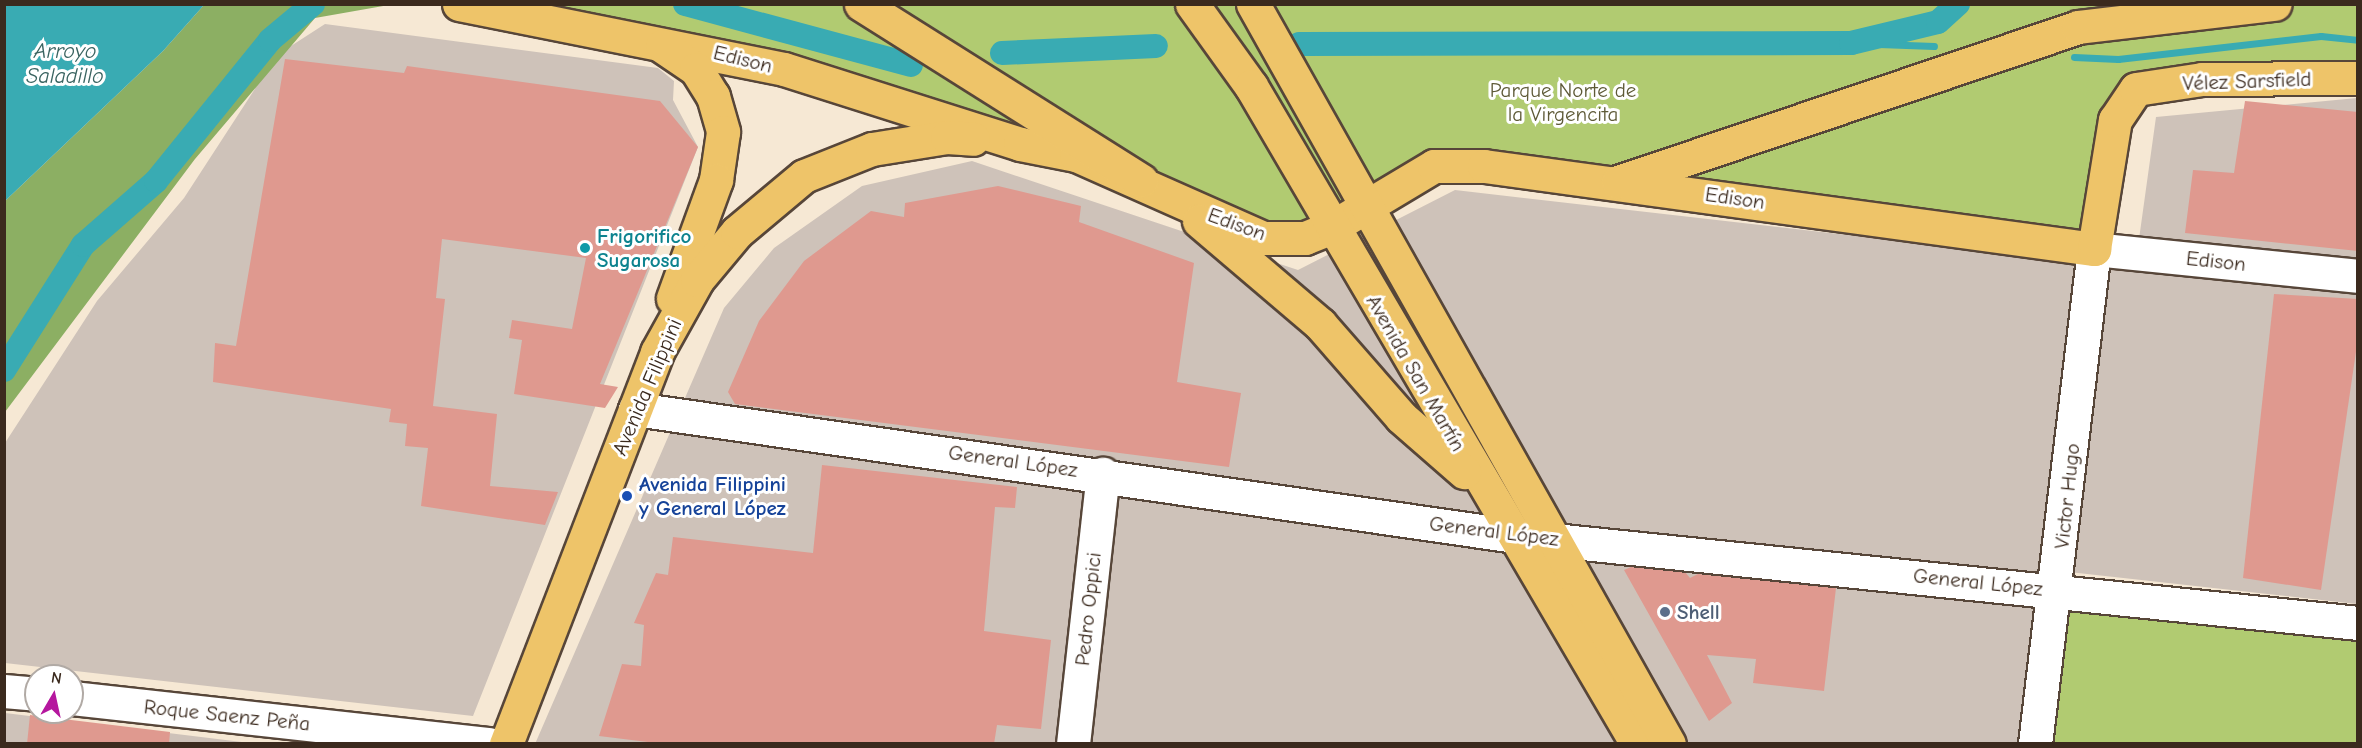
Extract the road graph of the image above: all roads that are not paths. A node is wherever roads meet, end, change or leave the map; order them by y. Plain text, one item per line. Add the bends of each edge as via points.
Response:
1 (459, 4) edge
2 (1192, 4) edge
3 (1253, 4) edge
4 (2275, 4) edge
5 (873, 12) edge
6 (642, 37) junction
7 (2358, 78) edge
8 (1020, 144) junction
9 (1141, 180) junction
10 (1618, 182) junction
11 (1170, 197) junction
12 (1369, 207) junction
13 (1332, 227) junction
14 (2094, 249) junction
15 (2358, 276) edge
16 (657, 352) junction
17 (635, 409) junction
18 (1103, 474) junction
19 (1486, 491) junction
20 (1515, 536) junction
21 (1554, 539) junction
22 (2056, 590) junction
23 (2358, 623) edge
24 (4, 691) edge
25 (24, 693) edge
26 (84, 699) edge
27 (489, 744) edge
28 (506, 744) edge
29 (1073, 744) edge
30 (1637, 744) edge
31 (1669, 744) edge
32 (2036, 744) edge

1 - 6 main road, Edison via 479,13
2 - 13 main road, Avenida San Martín via 1251,86
3 - 12 main road, Avenida San Martín
4 - 10 main road via 2078,27
5 - 9 main road
6 - 8 main road, Edison via 784,69
6 - 16 main road via 696,69 713,96 723,132 716,180
7 - 14 main road, Vélez Sarsfield via 2202,79 2136,89 2115,120
8 - 9 main road via 1076,155
8 - 16 main road, Avenida Filippini via 947,137 872,149 804,176 737,232 703,272
9 - 11 main road, Edison
10 - 12 main road, Edison via 1484,166 1434,166
10 - 14 main road, Edison
11 - 13 main road, Edison via 1263,238 1305,238
11 - 19 main road via 1320,324 1401,417
12 - 13 main road, Edison
12 - 21 main road, Avenida San Martín
13 - 19 main road, Avenida San Martín
14 - 15 street, Edison
14 - 22 street, Victor Hugo
16 - 17 main road, Avenida Filippini
17 - 18 street, General López
17 - 28 main road, Avenida Filippini
18 - 20 street, General López
18 - 29 street, Pedro Oppici
19 - 20 main road, Avenida San Martín
20 - 21 street, General López
20 - 30 main road, Avenida San Martín
21 - 22 street, General López
21 - 31 main road, Avenida San Martín
22 - 23 street, General López
22 - 32 street, Victor Hugo
24 - 25 street
26 - 27 street, Roque Saenz Peña

